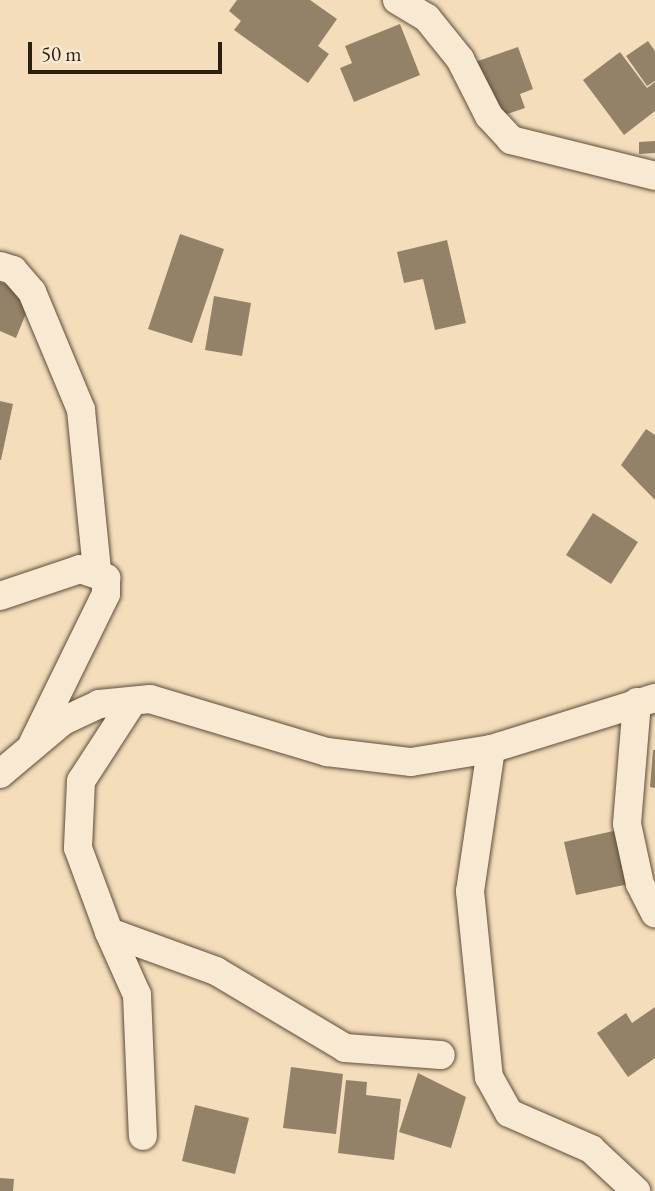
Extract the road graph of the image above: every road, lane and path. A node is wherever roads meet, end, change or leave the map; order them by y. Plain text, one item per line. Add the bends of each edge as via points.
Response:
1 (397, 0) edge
2 (655, 176) edge
3 (0, 266) edge
4 (97, 570) junction
5 (0, 596) edge
6 (646, 700) edge
7 (133, 701) junction
8 (30, 748) junction
9 (491, 749) junction
10 (0, 774) edge
11 (645, 852) edge
12 (655, 913) edge
13 (108, 932) junction
14 (441, 1055) dead end
15 (143, 1136) dead end
16 (636, 1191) edge

1 - 2 street via 427,18 460,59 489,116 510,139
3 - 4 street via 13,270 32,292 80,410
4 - 5 street via 80,569
4 - 8 street via 106,578 106,594
6 - 9 street
6 - 11 street via 627,796
7 - 8 street via 99,704 63,721
7 - 9 street via 194,711 327,752 411,762
7 - 13 street via 80,781 78,848
8 - 10 street
9 - 16 street via 470,891 489,1077 509,1113 591,1149
11 - 12 street
13 - 14 street via 216,971 345,1048
13 - 15 street via 136,995

